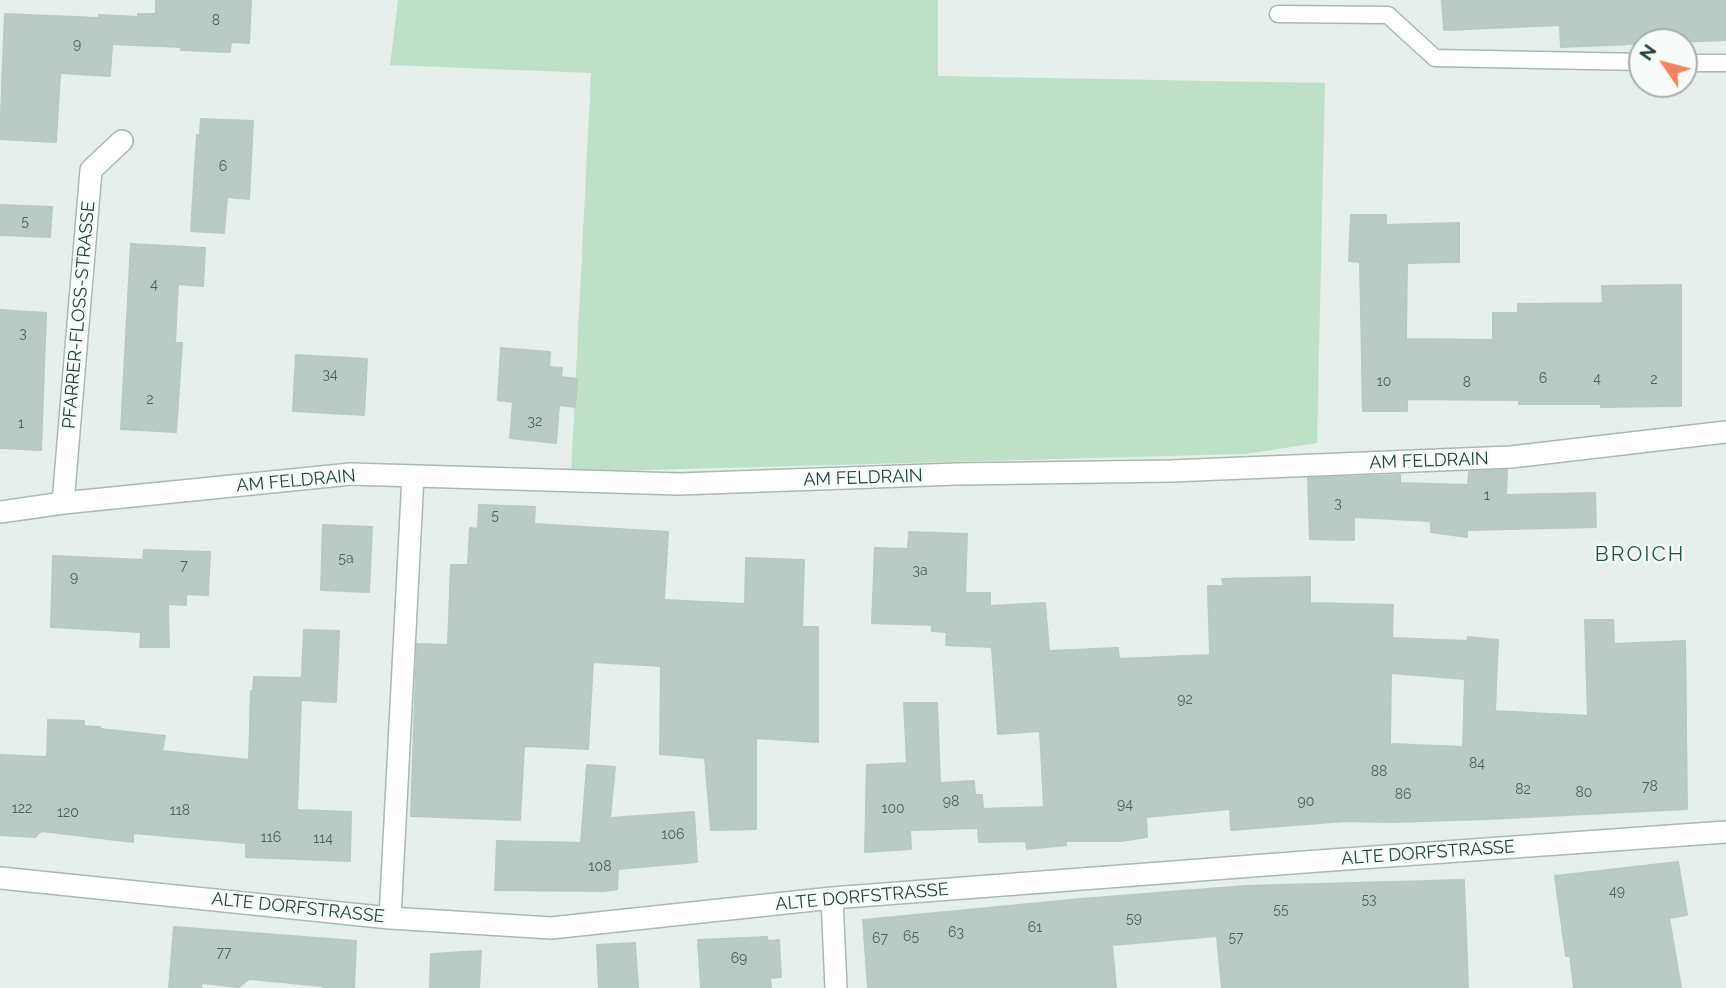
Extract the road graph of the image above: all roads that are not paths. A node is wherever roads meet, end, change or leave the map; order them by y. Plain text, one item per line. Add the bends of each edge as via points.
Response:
1 (1278, 14) dead end
2 (1628, 62) edge
3 (1698, 63) edge
4 (1726, 64) edge
5 (122, 141) dead end
6 (1726, 432) edge
7 (413, 476) junction
8 (63, 503) junction
9 (0, 512) edge
10 (1726, 832) edge
11 (0, 878) edge
12 (832, 898) junction
13 (390, 918) junction
14 (836, 988) edge

1 - 2 lane via 1388,15 1435,58
3 - 4 lane
5 - 8 street, PFARRER-FLOSS-STRASSE via 91,170
6 - 7 street, AM FELDRAIN via 1511,457 1171,471 678,484
7 - 8 street, AM FELDRAIN via 351,474
7 - 13 street
8 - 9 street, AM FELDRAIN
10 - 12 street, ALTE DORFSTRASSE
11 - 13 street, ALTE DORFSTRASSE
12 - 13 street, ALTE DORFSTRASSE via 551,928
12 - 14 street

